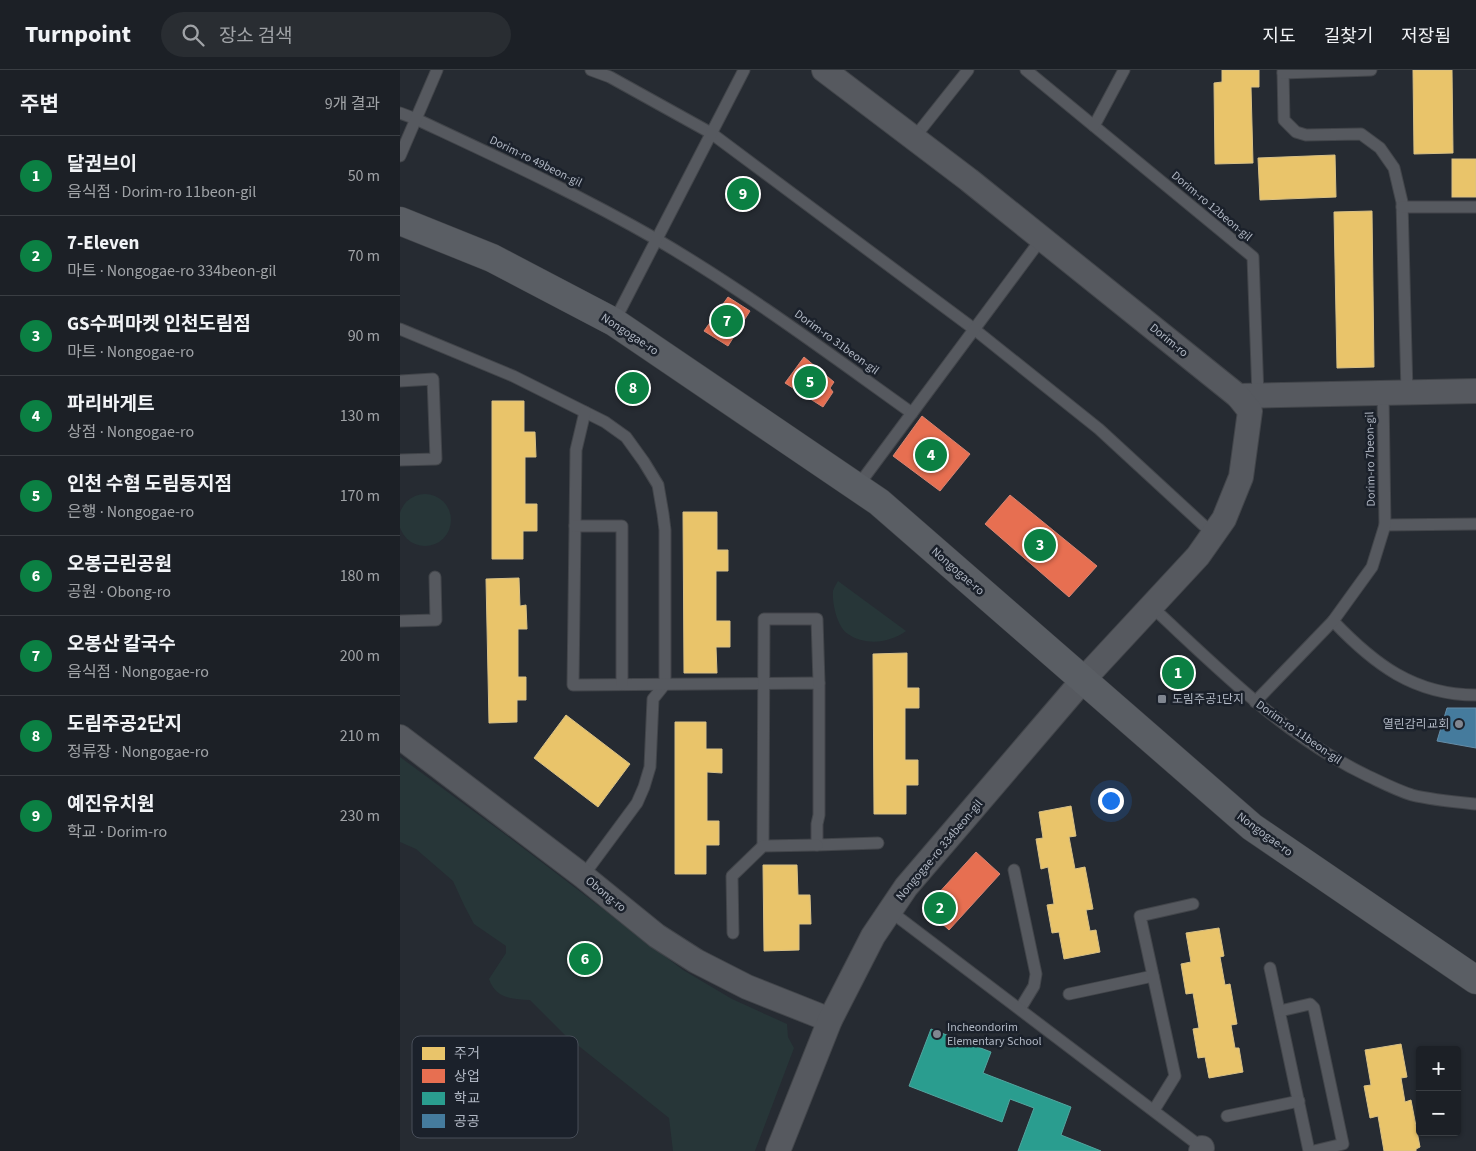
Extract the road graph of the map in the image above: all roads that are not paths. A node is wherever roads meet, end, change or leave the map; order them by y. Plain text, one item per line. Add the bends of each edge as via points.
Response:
1 (437, 70) edge
2 (591, 70) edge
3 (744, 70) edge
4 (824, 70) edge
5 (968, 70) edge
6 (1026, 70) edge
7 (1124, 70) edge
8 (1371, 70) edge
9 (1283, 71) edge
10 (400, 113) edge
11 (416, 119) junction
12 (1094, 126) junction
13 (711, 133) junction
14 (914, 138) junction
15 (400, 156) edge
16 (1402, 207) junction
17 (1476, 207) edge
18 (400, 222) edge
19 (1042, 238) junction
20 (656, 240) junction
21 (614, 322) junction
22 (974, 328) junction
23 (400, 329) edge
24 (400, 381) edge
25 (1476, 391) edge
26 (1407, 392) junction
27 (1383, 393) junction
28 (1248, 396) junction
29 (585, 412) junction
30 (912, 413) junction
31 (400, 460) edge
32 (856, 487) junction
33 (1476, 524) edge
34 (1385, 525) junction
35 (575, 526) junction
36 (1213, 534) junction
37 (435, 577) dead end
38 (1151, 606) junction
39 (400, 621) edge
40 (1334, 621) junction
41 (1083, 680) junction
42 (764, 683) junction
43 (818, 683) junction
44 (622, 684) junction
45 (665, 684) junction
46 (1476, 695) edge
47 (1255, 702) junction
48 (400, 737) edge
49 (1476, 804) edge
50 (878, 843) dead end
51 (817, 845) junction
52 (763, 846) junction
53 (1014, 870) dead end
54 (584, 876) junction
55 (1193, 904) dead end
56 (890, 911) junction
57 (733, 933) dead end
58 (1270, 968) dead end
59 (1153, 976) junction
60 (1476, 980) edge
61 (1069, 994) dead end
62 (1020, 1009) junction
63 (1280, 1011) junction
64 (830, 1020) junction
65 (1299, 1101) junction
66 (1154, 1110) junction
67 (1227, 1116) dead end
68 (1204, 1150) edge
69 (778, 1151) edge
70 (1309, 1151) edge
71 (1314, 1151) edge

1 - 11 lane
2 - 13 lane via 610,77
3 - 13 lane
4 - 14 street, Dorim-ro
5 - 14 lane
6 - 12 lane, Dorim-ro 12beon-gil
7 - 12 lane
8 - 9 lane
9 - 16 lane via 1284,120 1296,132 1306,135 1361,134 1380,148 1394,168
10 - 11 lane, Dorim-ro 49beon-gil
11 - 15 lane
11 - 20 lane, Dorim-ro 49beon-gil via 558,186
12 - 28 lane, Dorim-ro 12beon-gil via 1253,258
13 - 20 lane
13 - 22 lane
14 - 19 street, Dorim-ro
16 - 17 lane
16 - 26 lane via 1408,239
18 - 21 main road, Nongogae-ro via 492,258
19 - 22 lane
19 - 28 street, Dorim-ro
20 - 21 lane
20 - 30 lane, Dorim-ro 31beon-gil via 774,313
21 - 32 main road, Nongogae-ro
22 - 30 lane
22 - 36 lane via 1099,429
23 - 29 lane via 513,376
24 - 31 lane via 434,379 436,459
25 - 26 street
26 - 27 street
27 - 28 street
27 - 34 lane, Dorim-ro 7beon-gil
28 - 36 street via 1250,411 1241,478 1224,519
29 - 35 lane via 576,450
29 - 45 lane via 626,437 658,485 665,530
30 - 32 lane
32 - 41 main road, Nongogae-ro via 879,502
33 - 34 lane
34 - 40 lane, Dorim-ro 7beon-gil via 1372,567
35 - 44 lane via 622,526
35 - 44 lane via 573,684
36 - 38 street via 1198,556
37 - 39 lane via 436,620
38 - 41 street
38 - 47 lane, Dorim-ro 11beon-gil
40 - 46 lane via 1375,661 1404,678 1434,690
40 - 47 lane, Dorim-ro 7beon-gil
41 - 56 street, Nongogae-ro 334beon-gil via 906,887
41 - 60 main road, Nongogae-ro via 1252,827
42 - 43 lane
42 - 43 lane via 764,619 817,619
42 - 45 lane
42 - 52 lane
43 - 51 lane
44 - 45 lane
45 - 54 lane via 653,699 650,766 644,787 637,803
47 - 49 lane, Dorim-ro 11beon-gil via 1340,762 1381,782 1412,795
48 - 54 street, Obong-ro
50 - 51 lane
51 - 52 lane
52 - 57 lane via 732,876
53 - 62 lane via 1036,974 1034,986
54 - 64 street, Obong-ro via 658,936 696,961 747,987
55 - 59 lane via 1140,916
56 - 62 lane
56 - 64 street, Nongogae-ro 334beon-gil via 873,936
58 - 63 lane
59 - 61 lane
59 - 66 lane via 1175,1076
62 - 66 lane
63 - 65 lane
63 - 71 lane via 1310,1004 1314,1008 1343,1144
64 - 69 street, Nongogae-ro 334beon-gil
65 - 67 lane
65 - 70 lane
66 - 68 lane

